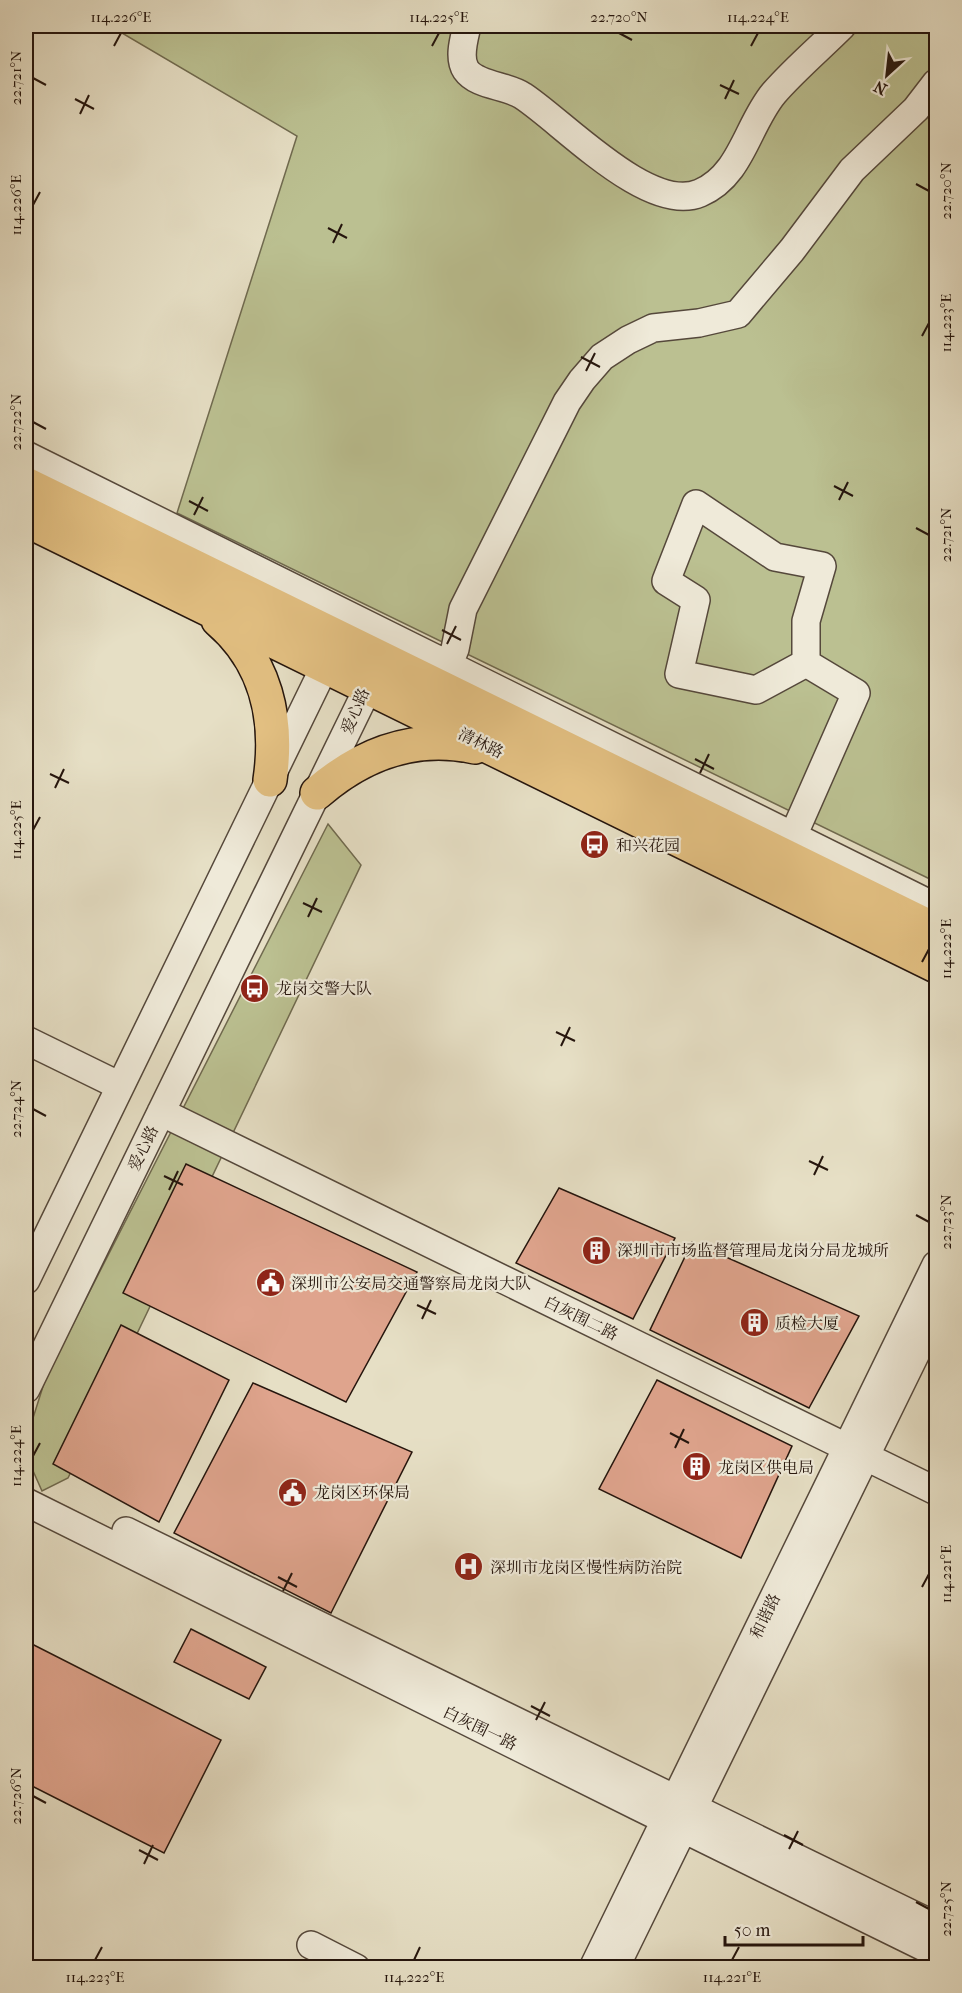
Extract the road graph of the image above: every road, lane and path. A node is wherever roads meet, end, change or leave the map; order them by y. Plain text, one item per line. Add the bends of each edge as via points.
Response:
1 (467, 26) edge
2 (842, 26) edge
3 (936, 83) edge
4 (26, 455) edge
5 (26, 484) edge
6 (26, 520) edge
7 (201, 605) junction
8 (360, 648) junction
9 (806, 663) junction
10 (449, 664) junction
11 (325, 666) junction
12 (368, 688) junction
13 (502, 753) junction
14 (270, 780) junction
15 (317, 793) junction
16 (789, 845) junction
17 (936, 907) edge
18 (936, 930) edge
19 (936, 966) edge
20 (26, 1040) edge
21 (120, 1086) junction
22 (161, 1113) junction
23 (936, 1265) edge
24 (26, 1280) edge
25 (936, 1312) edge
26 (26, 1389) edge
27 (856, 1452) junction
28 (26, 1482) edge
29 (936, 1491) edge
30 (26, 1502) edge
31 (679, 1813) junction
32 (936, 1926) edge
33 (311, 1945) dead end
34 (936, 1953) edge
35 (356, 1968) edge
36 (593, 1968) edge
37 (615, 1968) edge

1 - 2 street via 462,59 471,75 520,93 616,169 680,198 710,188 727,174 774,93
3 - 10 street via 916,109 852,170 738,314 653,328 602,357 582,380 567,402 463,609
4 - 10 street
5 - 8 main road, 清林路
6 - 7 main road, 清林路
7 - 11 main road, 清林路
7 - 14 main road via 233,633 255,664 267,695 272,727
8 - 11 street
8 - 12 street, 爱心路
8 - 16 main road, 清林路
9 - 9 street via 756,690 679,674 696,600 666,581 696,504 775,557 822,566 806,621
9 - 16 street via 856,693
10 - 16 street
11 - 12 main road, 清林路
11 - 14 street
12 - 13 main road, 清林路
12 - 15 street, 爱心路
13 - 15 main road via 458,744 421,743 363,760
13 - 19 main road, 清林路
14 - 21 street
15 - 22 street, 爱心路
16 - 17 street
16 - 18 main road, 清林路
20 - 21 street
21 - 24 street
22 - 26 street, 爱心路
22 - 27 street, 白灰围二路
23 - 27 street, 和谐路
25 - 27 street, 和谐路
27 - 29 street, 白灰围二路
27 - 31 street, 和谐路
28 - 31 street, 白灰围一路
30 - 31 street, 白灰围一路
31 - 32 street, 白灰围一路
31 - 34 street, 白灰围一路
31 - 36 street, 和谐路
31 - 37 street, 和谐路
33 - 35 street

